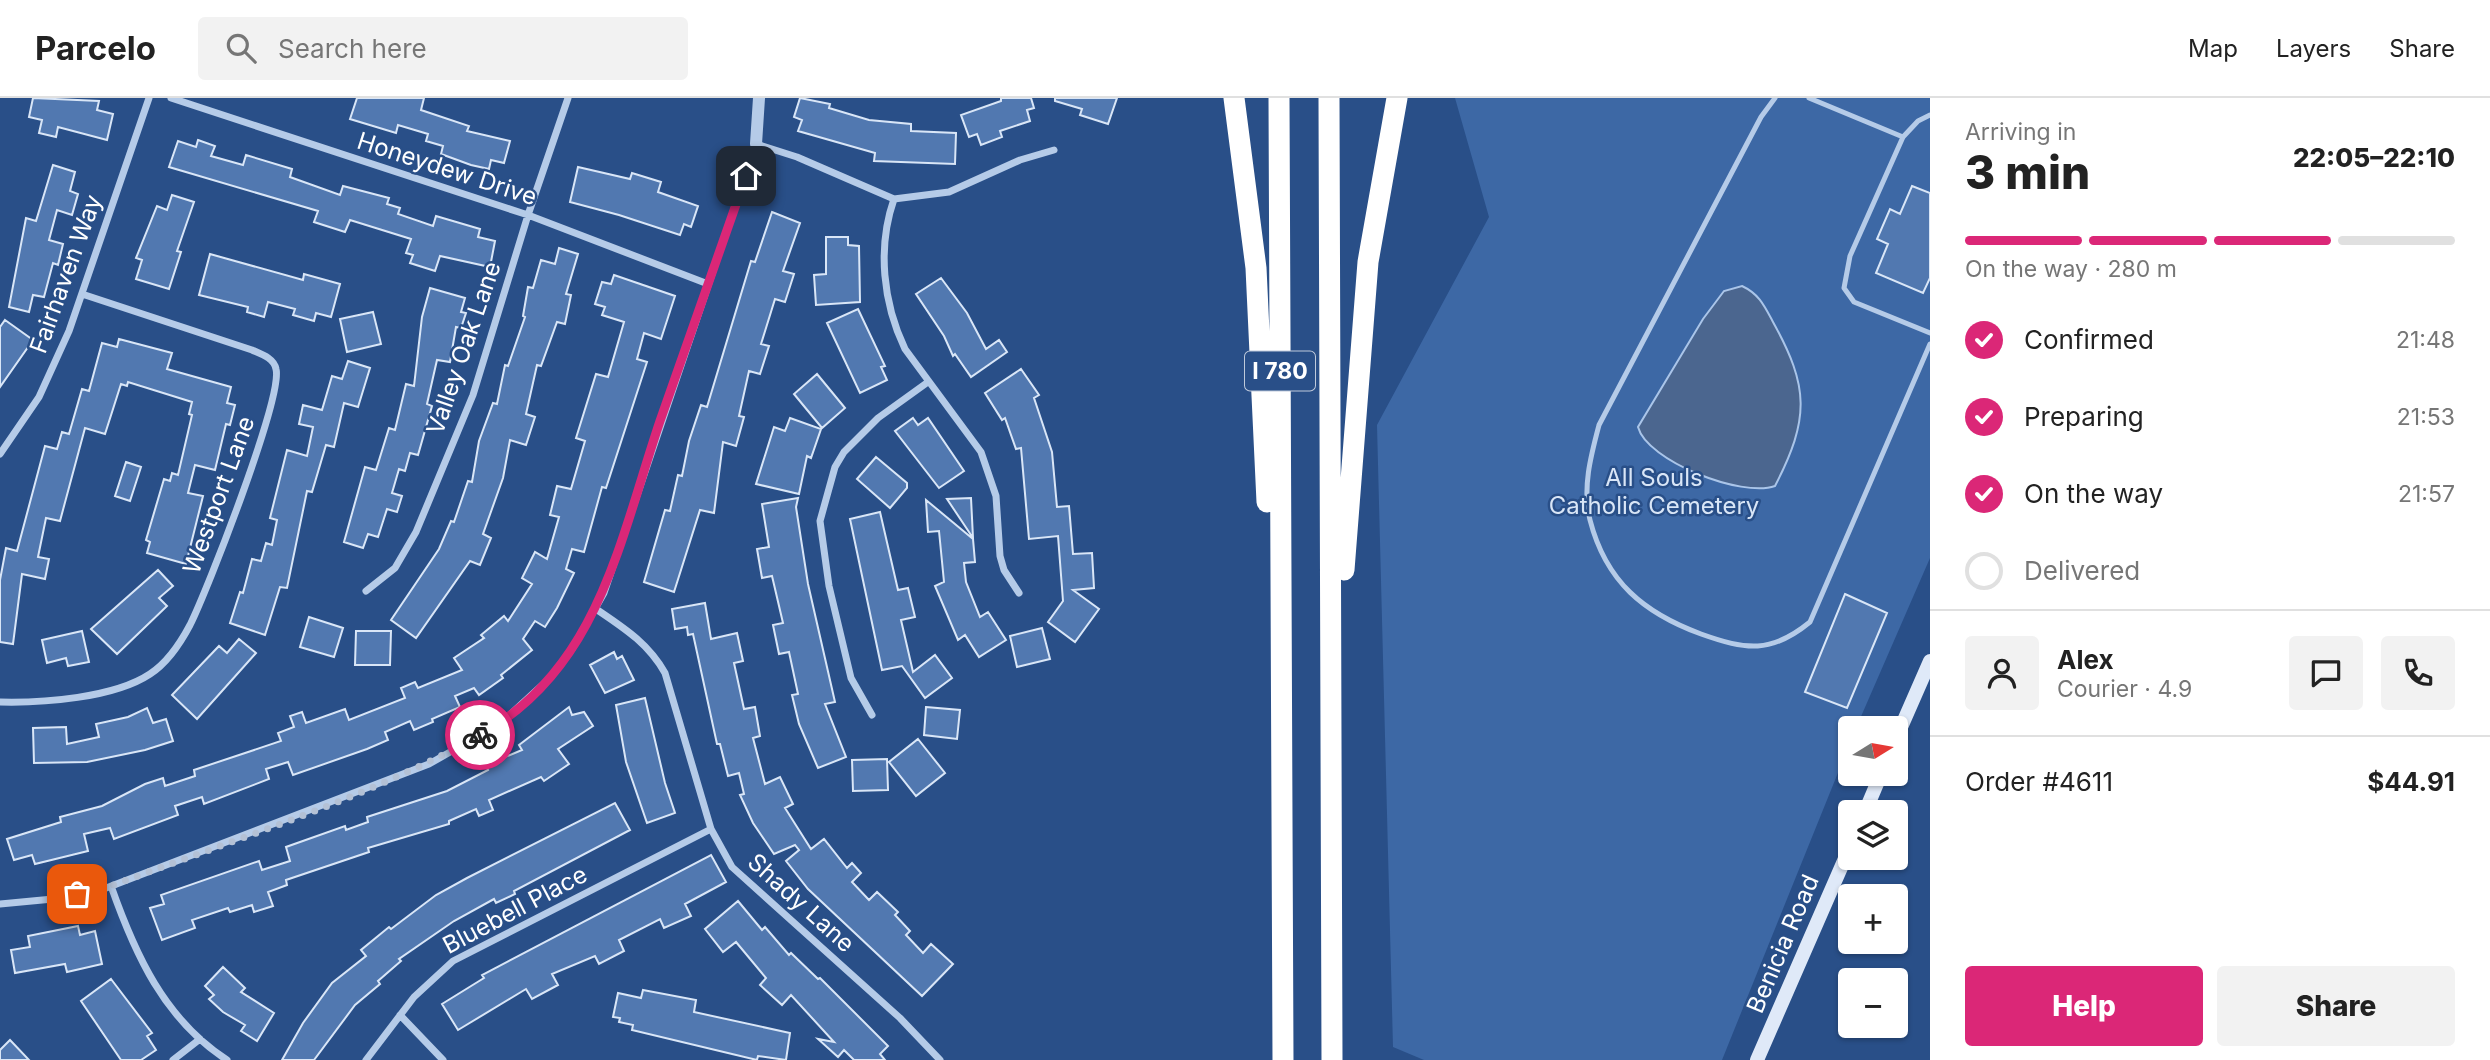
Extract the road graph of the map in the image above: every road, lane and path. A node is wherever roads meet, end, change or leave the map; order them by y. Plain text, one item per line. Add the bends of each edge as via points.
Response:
1 (149, 98) edge
2 (171, 98) edge
3 (568, 98) edge
4 (759, 98) edge
5 (1234, 98) edge
6 (1279, 98) edge
7 (1329, 98) edge
8 (1396, 98) edge
9 (1774, 98) edge
10 (1809, 98) edge
11 (1930, 115) edge
12 (1903, 137) junction
13 (755, 144) junction
14 (1054, 150) dead end
15 (894, 199) junction
16 (528, 215) junction
17 (708, 284) junction
18 (82, 294) junction
19 (1930, 333) edge
20 (1930, 344) edge
21 (928, 382) junction
22 (0, 454) edge
23 (366, 592) dead end
24 (1019, 593) dead end
25 (596, 609) junction
26 (1331, 615) junction
27 (1282, 643) junction
28 (1930, 661) edge
29 (0, 702) edge
30 (872, 715) dead end
31 (1906, 716) edge
32 (711, 830) junction
33 (1840, 870) edge
34 (111, 886) junction
35 (0, 904) edge
36 (400, 1015) junction
37 (200, 1039) junction
38 (173, 1060) edge
39 (227, 1060) edge
40 (366, 1060) edge
41 (443, 1060) edge
42 (940, 1060) edge
43 (1283, 1060) edge
44 (1332, 1060) edge
45 (1757, 1060) edge

1 - 18 street, Fairhaven Way
2 - 16 street, Honeydew Drive
3 - 16 street, Valley Oak Lane
4 - 13 street
5 - 27 highway via 1256,268 1268,546
6 - 27 highway, I 780
7 - 26 highway, I 780
8 - 26 highway via 1368,262 1343,578
9 - 20 lane via 1599,425 1589,464 1590,518 1604,557 1622,586 1662,619 1732,645 1768,646 1810,622
10 - 12 lane
11 - 12 lane
12 - 19 lane via 1850,256 1844,288 1854,302
13 - 15 street
13 - 17 street
14 - 15 street via 949,192
15 - 21 street via 884,274 888,307 905,349
16 - 17 street, Honeydew Drive
16 - 23 street, Valley Oak Lane via 473,396 416,532 395,568
17 - 25 street
18 - 22 street, Fairhaven Way via 39,397
18 - 29 street, Westport Lane via 252,350 271,360 277,378 263,433 206,589 173,653 151,674 91,695
21 - 24 street via 981,452 996,496 1002,563
21 - 30 street via 878,418 844,452 835,467 820,521 851,678
25 - 32 street, Shady Lane via 639,639 665,673
25 - 34 street via 551,677 501,723 429,764
26 - 44 highway, I 780
27 - 43 highway, I 780
28 - 31 main road
32 - 36 street, Bluebell Place via 453,961
32 - 42 street, Shady Lane via 732,867 900,1018
33 - 45 main road, Benicia Road
34 - 35 street via 53,899
34 - 37 street via 144,969 170,1009
36 - 40 street, Bluebell Place
36 - 41 street
37 - 38 street
37 - 39 street

